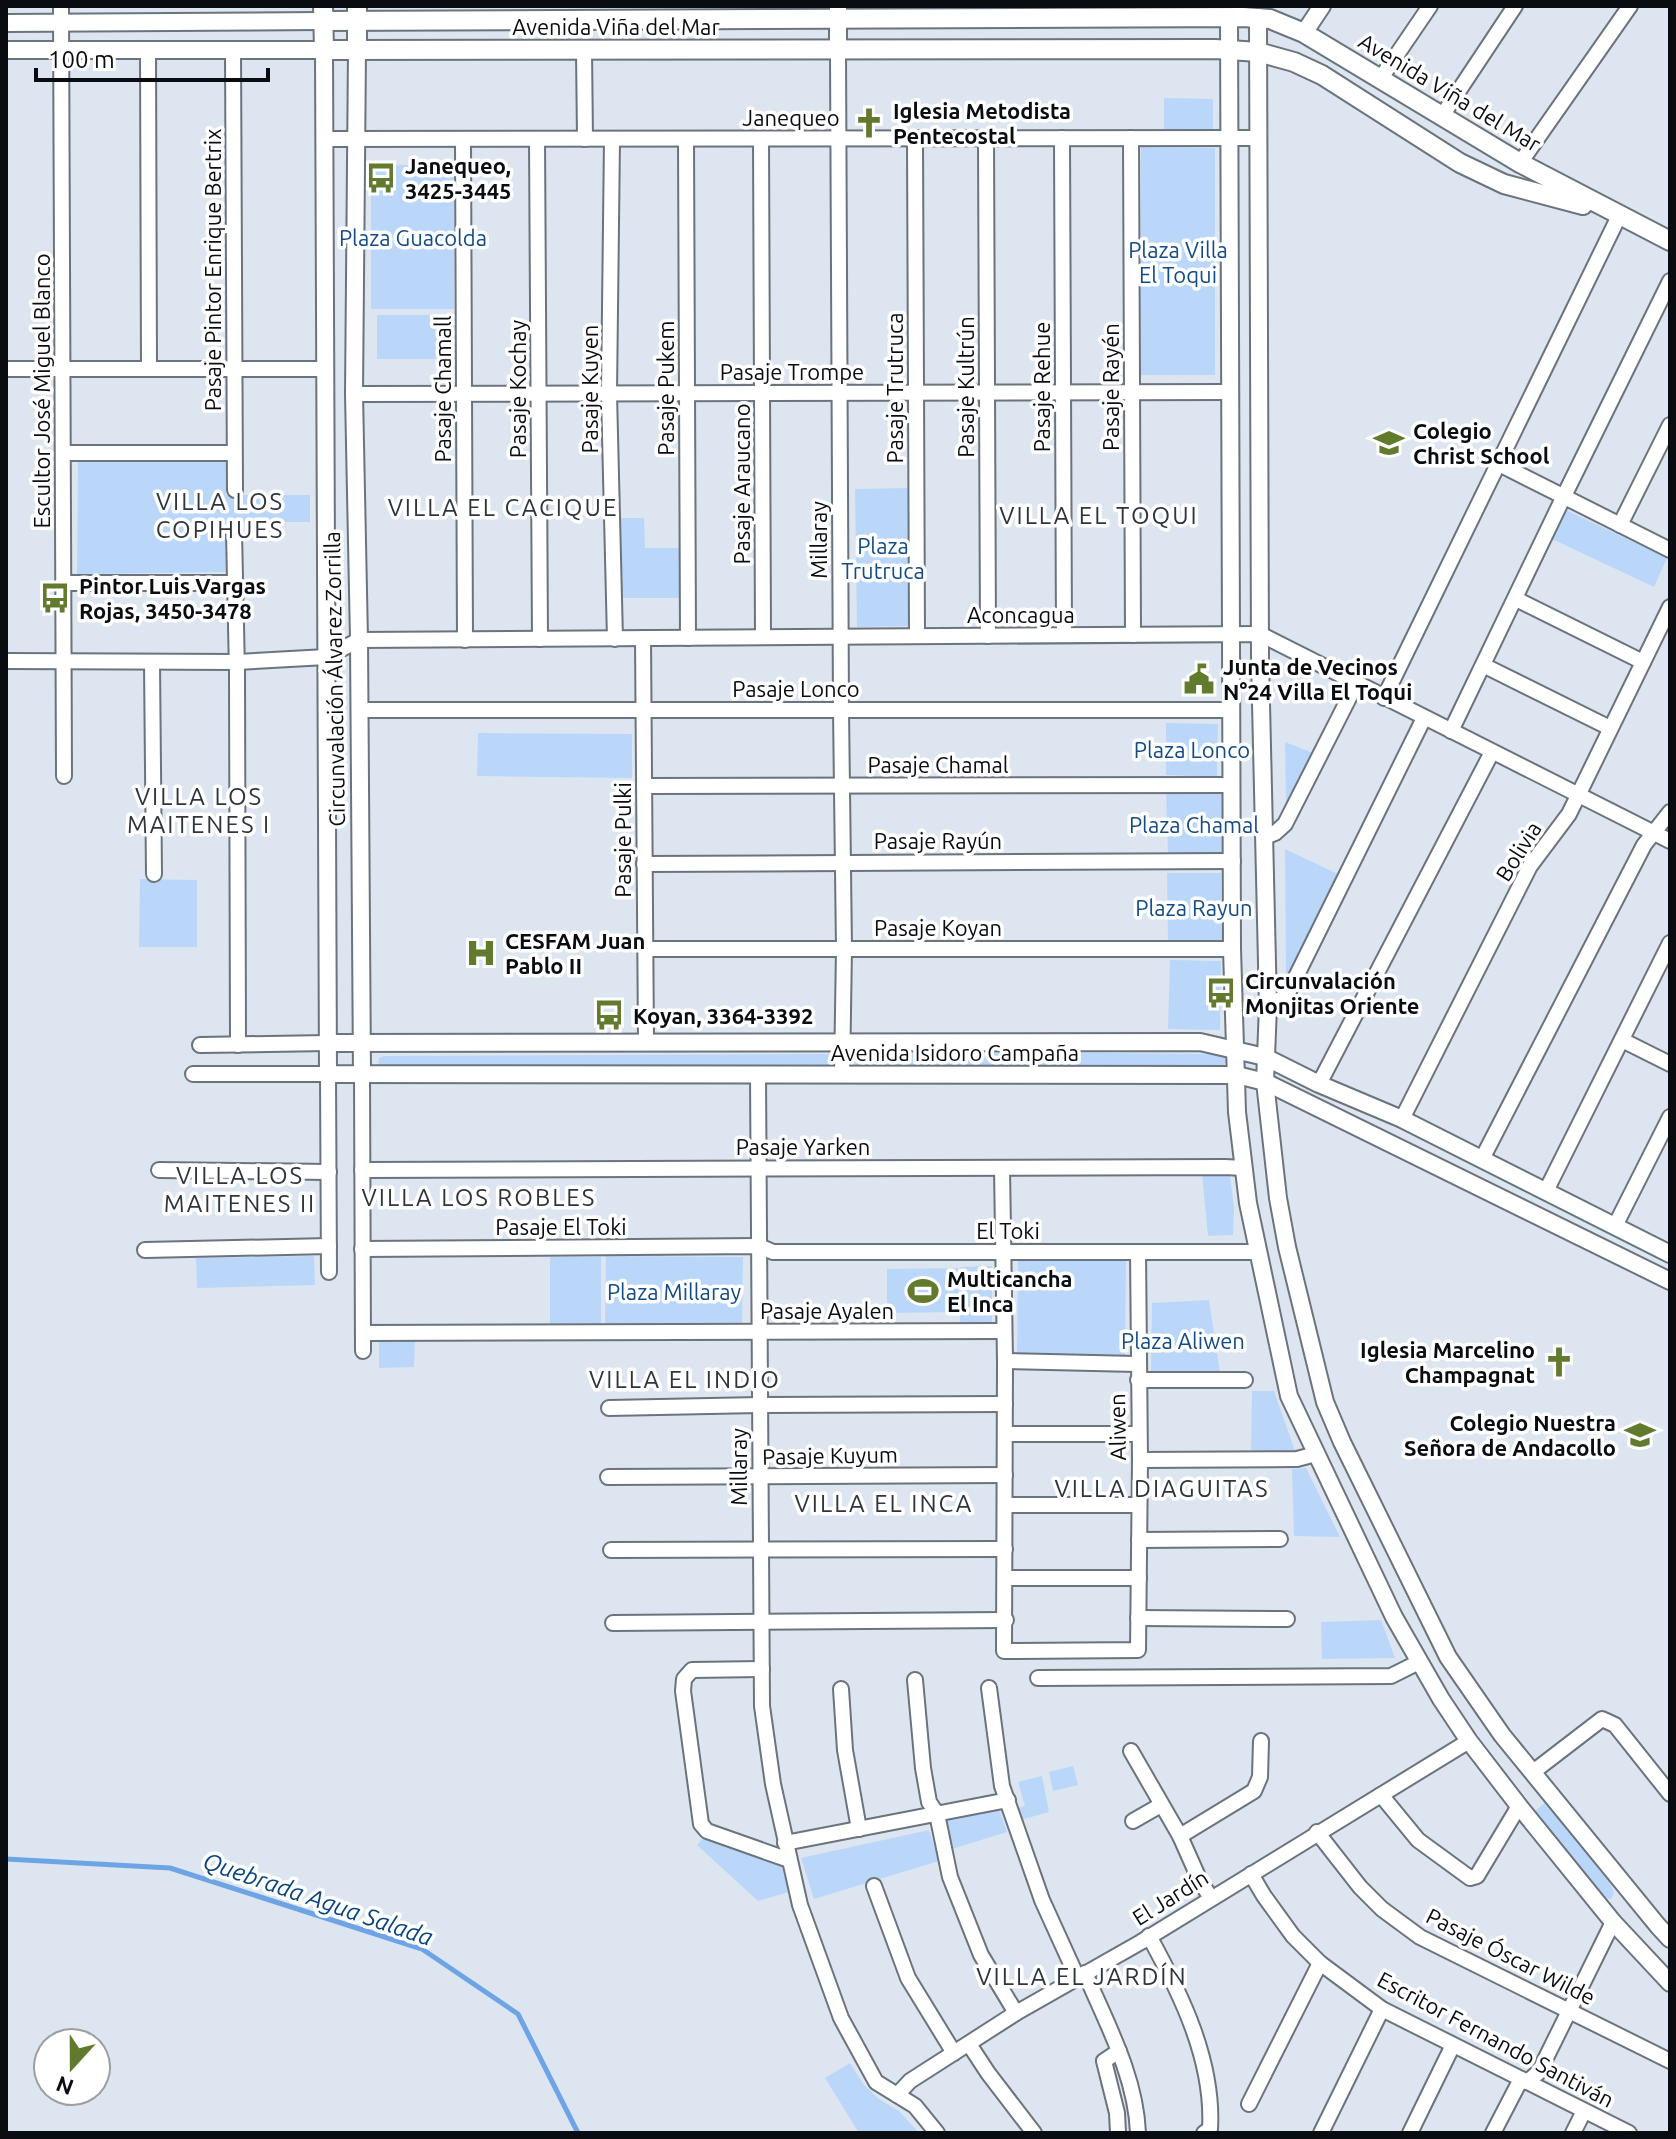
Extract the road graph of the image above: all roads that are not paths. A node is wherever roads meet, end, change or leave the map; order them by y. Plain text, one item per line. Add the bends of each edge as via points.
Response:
1 (1322, 6) edge
2 (1430, 6) edge
3 (1515, 6) edge
4 (1630, 6) edge
5 (838, 12) edge
6 (924, 12) edge
7 (993, 12) edge
8 (1229, 12) edge
9 (637, 13) edge
10 (323, 14) edge
11 (357, 14) edge
12 (61, 15) edge
13 (1258, 17) junction
14 (6, 23) edge
15 (1304, 33) junction
16 (1229, 49) junction
17 (6, 50) edge
18 (61, 50) junction
19 (148, 50) junction
20 (233, 50) junction
21 (324, 50) junction
22 (357, 50) junction
23 (584, 50) junction
24 (838, 50) junction
25 (1258, 52) junction
26 (1381, 78) junction
27 (1442, 116) junction
28 (838, 138) junction
29 (915, 138) junction
30 (986, 138) junction
31 (1062, 138) junction
32 (1131, 138) junction
33 (1230, 138) junction
34 (1258, 138) junction
35 (324, 139) junction
36 (357, 139) junction
37 (463, 139) junction
38 (537, 139) junction
39 (585, 139) junction
40 (612, 139) junction
41 (686, 139) junction
42 (761, 139) junction
43 (1520, 163) junction
44 (1516, 186) junction
45 (1619, 216) junction
46 (1667, 234) edge
47 (1670, 281) edge
48 (6, 369) edge
49 (149, 369) junction
50 (234, 369) junction
51 (325, 369) junction
52 (63, 370) junction
53 (1132, 392) junction
54 (1231, 392) junction
55 (687, 393) junction
56 (762, 393) junction
57 (839, 393) junction
58 (916, 393) junction
59 (987, 393) junction
60 (1063, 393) junction
61 (354, 394) junction
62 (464, 394) junction
63 (539, 394) junction
64 (609, 394) junction
65 (1670, 425) edge
66 (63, 453) junction
67 (234, 453) junction
68 (1499, 464) junction
69 (235, 490) dead end
70 (1564, 496) junction
71 (1620, 525) junction
72 (234, 532) dead end
73 (1670, 550) edge
74 (63, 583) junction
75 (234, 583) junction
76 (1516, 599) junction
77 (1670, 607) edge
78 (1232, 634) junction
79 (1260, 634) junction
80 (1064, 635) junction
81 (1133, 635) junction
82 (917, 636) junction
83 (988, 636) junction
84 (763, 637) junction
85 (840, 637) junction
86 (643, 638) junction
87 (688, 638) junction
88 (540, 639) junction
89 (615, 639) junction
90 (359, 640) junction
91 (465, 640) junction
92 (326, 657) junction
93 (6, 661) edge
94 (63, 662) junction
95 (152, 662) junction
96 (237, 662) junction
97 (1643, 662) junction
98 (1483, 665) junction
99 (1356, 684) junction
100 (1384, 698) junction
101 (360, 710) junction
102 (644, 710) junction
103 (841, 710) junction
104 (1232, 710) junction
105 (1424, 718) junction
106 (1610, 728) junction
107 (1451, 731) junction
108 (1492, 752) junction
109 (64, 776) dead end
110 (1232, 785) junction
111 (644, 786) junction
112 (842, 786) junction
113 (1577, 795) junction
114 (1670, 812) edge
115 (1655, 834) junction
116 (1265, 837) junction
117 (1670, 841) edge
118 (1233, 861) junction
119 (843, 862) junction
120 (644, 864) junction
121 (154, 874) dead end
122 (1670, 943) edge
123 (645, 949) junction
124 (844, 949) junction
125 (1232, 949) junction
126 (1268, 1006) junction
127 (1622, 1040) junction
128 (646, 1042) junction
129 (842, 1042) junction
130 (328, 1043) junction
131 (361, 1043) junction
132 (200, 1045) dead end
133 (238, 1045) junction
134 (1236, 1049) junction
135 (1265, 1057) junction
136 (1670, 1064) edge
137 (193, 1074) dead end
138 (328, 1074) junction
139 (362, 1074) junction
140 (758, 1074) junction
141 (842, 1074) junction
142 (1237, 1075) junction
143 (1265, 1082) junction
144 (1319, 1084) junction
145 (1670, 1117) edge
146 (1402, 1119) junction
147 (1482, 1159) junction
148 (759, 1168) junction
149 (1002, 1168) junction
150 (1243, 1168) junction
151 (159, 1170) dead end
152 (362, 1170) junction
153 (329, 1172) junction
154 (1546, 1191) junction
155 (1615, 1226) junction
156 (329, 1246) junction
157 (759, 1246) junction
158 (362, 1249) junction
159 (145, 1250) dead end
160 (1004, 1252) junction
161 (1138, 1252) junction
162 (1258, 1252) junction
163 (1670, 1254) edge
164 (329, 1272) dead end
165 (1670, 1281) edge
166 (1004, 1331) junction
167 (759, 1332) junction
168 (363, 1333) junction
169 (363, 1351) dead end
170 (1005, 1361) junction
171 (1137, 1364) junction
172 (1138, 1380) junction
173 (1245, 1380) dead end
174 (1005, 1404) junction
175 (760, 1405) junction
176 (609, 1408) dead end
177 (1005, 1434) junction
178 (1139, 1434) junction
179 (1316, 1454) junction
180 (1140, 1460) junction
181 (1005, 1475) junction
182 (608, 1477) dead end
183 (760, 1477) junction
184 (1005, 1505) junction
185 (1139, 1505) junction
186 (1280, 1539) dead end
187 (1139, 1540) junction
188 (760, 1549) junction
189 (1005, 1549) junction
190 (611, 1550) dead end
191 (1005, 1578) junction
192 (1139, 1578) junction
193 (1138, 1618) junction
194 (1287, 1619) dead end
195 (1006, 1620) junction
196 (760, 1621) junction
197 (613, 1623) dead end
198 (1419, 1662) junction
199 (762, 1669) junction
200 (1038, 1678) dead end
201 (915, 1680) dead end
202 (989, 1688) dead end
203 (841, 1689) dead end
204 (1261, 1741) dead end
205 (1469, 1741) junction
206 (1131, 1751) dead end
207 (1533, 1772) junction
208 (1670, 1794) edge
209 (1381, 1795) junction
210 (1008, 1800) junction
211 (1161, 1805) junction
212 (1519, 1806) junction
213 (937, 1814) junction
214 (1133, 1821) dead end
215 (859, 1829) junction
216 (1317, 1832) junction
217 (1180, 1836) junction
218 (785, 1843) junction
219 (789, 1860) junction
220 (1251, 1874) junction
221 (874, 1886) dead end
222 (1211, 1898) junction
223 (1613, 1922) junction
224 (1664, 1932) edge
225 (1149, 1936) junction
226 (1320, 1963) junction
227 (1081, 1975) junction
228 (1670, 1983) edge
229 (1382, 2009) junction
230 (1569, 2011) junction
231 (1016, 2013) junction
232 (969, 2044) junction
233 (1453, 2045) junction
234 (1119, 2051) junction
235 (954, 2053) junction
236 (1670, 2061) edge
237 (1524, 2081) junction
238 (897, 2095) junction
239 (1249, 2104) dead end
240 (1584, 2111) junction
241 (937, 2133) edge
242 (1034, 2133) edge
243 (1118, 2133) edge
244 (1138, 2133) edge
245 (1204, 2133) edge
246 (1321, 2133) edge
247 (1410, 2133) edge
248 (1493, 2133) edge
249 (1573, 2133) edge
250 (1629, 2133) edge

1 - 15 street
2 - 26 street
3 - 27 street
4 - 43 street
5 - 6 main road, Avenida Viña del Mar
5 - 9 main road, Avenida Viña del Mar
5 - 24 street, Millaray
6 - 7 main road, Avenida Viña del Mar
7 - 8 main road, Avenida Viña del Mar
8 - 13 main road, Avenida Viña del Mar
8 - 16 street
9 - 11 main road, Avenida Viña del Mar
10 - 11 main road, Avenida Viña del Mar
10 - 12 street, Avenida Viña del Mar
10 - 21 main road, Circunvalación Álvarez Zorrilla
11 - 22 main road, Circunvalación Álvarez Zorrilla
12 - 14 street, Avenida Viña del Mar
12 - 18 street, Escultor José Miguel Blanco
13 - 15 main road, Avenida Viña del Mar
13 - 25 street
15 - 26 main road, Avenida Viña del Mar
16 - 24 main road, Avenida Viña del Mar
16 - 25 main road, Avenida Viña del Mar
16 - 33 street
17 - 18 street, Avenida Viña del Mar
18 - 19 street, Avenida Viña del Mar
18 - 52 street, Escultor José Miguel Blanco
19 - 20 street, Avenida Viña del Mar
19 - 49 street
20 - 21 street, Avenida Viña del Mar
20 - 50 street, Pasaje Pintor Enrique Bertrix
21 - 22 main road, Avenida Viña del Mar
21 - 35 street, Circunvalación Álvarez Zorrilla
22 - 23 main road, Avenida Viña del Mar
22 - 36 street, Circunvalación Álvarez Zorrilla
23 - 24 main road, Avenida Viña del Mar
23 - 39 street
24 - 28 street, Millaray
25 - 34 street
25 - 44 main road, Avenida Viña del Mar via 1311,69 1460,163
26 - 27 main road, Avenida Viña del Mar
27 - 43 main road, Avenida Viña del Mar
28 - 29 street, Janequeo
28 - 42 street, Janequeo
28 - 57 street, Millaray
29 - 30 street, Janequeo
29 - 58 street, Pasaje Trutruca
30 - 31 street, Janequeo
30 - 59 street, Pasaje Kultrún
31 - 32 street, Janequeo
31 - 60 street, Pasaje Rehue
32 - 33 street, Janequeo
32 - 53 street, Pasaje Rayén
33 - 34 street, Janequeo
33 - 54 street
34 - 79 street
35 - 36 street, Janequeo
35 - 51 street, Circunvalación Álvarez Zorrilla
36 - 37 street, Janequeo
36 - 61 street, Circunvalación Álvarez Zorrilla
37 - 38 street, Janequeo
37 - 62 street, Pasaje Chamall
38 - 39 street, Janequeo
38 - 63 street, Pasaje Kochay
39 - 40 street, Janequeo
40 - 41 street, Janequeo
40 - 64 street, Pasaje Kuyen
41 - 42 street, Janequeo
41 - 55 street, Pasaje Pukem
42 - 56 street, Pasaje Araucano
43 - 44 main road via 1527,176
43 - 45 main road, Avenida Viña del Mar
44 - 45 main road, Avenida Viña del Mar
45 - 46 main road, Avenida Viña del Mar
45 - 68 street
47 - 70 street
48 - 52 street
49 - 50 street
49 - 52 street
50 - 51 street
50 - 67 street, Pasaje Pintor Enrique Bertrix
51 - 92 street, Circunvalación Álvarez Zorrilla
52 - 66 street, Escultor José Miguel Blanco
53 - 54 street, Pasaje Trompe
53 - 60 street, Pasaje Trompe
53 - 81 street, Pasaje Rayén
54 - 78 street
55 - 56 street, Pasaje Trompe
55 - 64 street, Pasaje Trompe
55 - 87 street, Pasaje Pukem
56 - 57 street, Pasaje Trompe
56 - 84 street, Pasaje Araucano
57 - 58 street, Pasaje Trompe
57 - 85 street, Millaray
58 - 59 street, Pasaje Trompe
58 - 82 street, Pasaje Trutruca
59 - 60 street, Pasaje Trompe
59 - 83 street, Pasaje Kultrún
60 - 80 street, Pasaje Rehue
61 - 62 street, Pasaje Trompe
61 - 90 street, Circunvalación Álvarez Zorrilla
62 - 63 street, Pasaje Trompe
62 - 91 street, Pasaje Chamall
63 - 64 street, Pasaje Trompe
63 - 88 street, Pasaje Kochay
64 - 89 street, Pasaje Kuyen
65 - 71 street
66 - 67 street
66 - 74 street, Escultor José Miguel Blanco
67 - 69 street, Pasaje Pintor Enrique Bertrix
68 - 70 street
68 - 100 street
70 - 71 street
70 - 76 street
71 - 73 street
72 - 75 street
74 - 75 street
74 - 94 street, Escultor José Miguel Blanco
75 - 96 street
76 - 97 street
76 - 98 street
77 - 97 street, Bolivia
78 - 79 street, Aconcagua
78 - 81 street, Aconcagua
78 - 104 street
79 - 99 street, Aconcagua
79 - 116 street
80 - 81 street, Aconcagua
80 - 83 street, Aconcagua
82 - 83 street, Aconcagua
82 - 85 street, Aconcagua
84 - 85 street, Aconcagua
84 - 87 street, Aconcagua
85 - 103 street, Millaray
86 - 87 street, Aconcagua
86 - 89 street, Aconcagua
86 - 102 street, Pasaje Pulki
88 - 89 street, Aconcagua
88 - 91 street, Aconcagua
90 - 91 street, Aconcagua
90 - 92 street, Aconcagua
90 - 101 street, Circunvalación Álvarez Zorrilla
92 - 96 street
92 - 130 street, Circunvalación Álvarez Zorrilla
93 - 94 street
94 - 95 street
94 - 109 street, Escultor José Miguel Blanco
95 - 96 street
95 - 121 street
96 - 133 street
97 - 106 street, Bolivia
98 - 106 street
98 - 107 street
99 - 100 street, Aconcagua
99 - 116 street via 1285,824
100 - 105 street, Aconcagua
101 - 102 street, Pasaje Lonco
101 - 131 street, Circunvalación Álvarez Zorrilla
102 - 103 street, Pasaje Lonco
102 - 111 street, Pasaje Pulki
103 - 104 street, Pasaje Lonco
103 - 112 street, Millaray
104 - 110 street
105 - 107 street, Aconcagua
105 - 126 street via 1287,995
106 - 113 street, Bolivia
107 - 108 street, Aconcagua
108 - 113 street, Aconcagua
108 - 144 street
110 - 112 street, Pasaje Chamal
110 - 118 street
111 - 112 street, Pasaje Chamal
111 - 120 street, Pasaje Pulki
112 - 119 street, Millaray
113 - 115 street, Aconcagua
113 - 146 street, Bolivia via 1530,866
114 - 115 street
115 - 117 street, Aconcagua
115 - 147 street via 1644,845
116 - 126 street
118 - 119 street, Pasaje Rayún
118 - 125 street
119 - 120 street, Pasaje Rayún
119 - 124 street, Millaray
120 - 123 street, Pasaje Pulki
122 - 127 street
123 - 124 street, Pasaje Koyan
123 - 128 street, Pasaje Pulki
124 - 125 street, Pasaje Koyan
124 - 129 street, Millaray
125 - 134 street
126 - 135 street
127 - 136 street
127 - 154 street
128 - 129 street, Avenida Isidoro Campaña
128 - 131 street, Avenida Isidoro Campaña
129 - 134 street, Avenida Isidoro Campaña via 1200,1042
129 - 141 street, Millaray
130 - 131 street, Avenida Isidoro Campaña
130 - 133 street, Avenida Isidoro Campaña
130 - 138 street, Circunvalación Álvarez Zorrilla
131 - 139 street, Circunvalación Álvarez Zorrilla
132 - 133 street, Avenida Isidoro Campaña
134 - 135 street, Avenida Isidoro Campaña
134 - 142 street
135 - 143 street
135 - 144 street, Avenida Isidoro Campaña
137 - 138 street, Avenida Isidoro Campaña
138 - 139 street, Avenida Isidoro Campaña
138 - 153 street, Circunvalación Álvarez Zorrilla
139 - 140 street, Avenida Isidoro Campaña
139 - 152 street, Circunvalación Álvarez Zorrilla
140 - 141 street, Avenida Isidoro Campaña
140 - 148 street, Millaray
141 - 142 street, Avenida Isidoro Campaña
142 - 143 street, Avenida Isidoro Campaña
142 - 150 street
143 - 165 street, Avenida Isidoro Campaña
143 - 207 street via 1287,1247 1325,1402 1448,1657
144 - 146 street, Avenida Isidoro Campaña
145 - 155 street
146 - 147 street, Avenida Isidoro Campaña
147 - 154 street, Avenida Isidoro Campaña
148 - 149 street, Pasaje Yarken
148 - 152 street, Pasaje Yarken
148 - 157 street, Millaray
149 - 150 street, Pasaje Yarken
149 - 160 street
150 - 162 street
151 - 153 street
152 - 158 street, Circunvalación Álvarez Zorrilla
153 - 156 street, Circunvalación Álvarez Zorrilla
154 - 155 street, Avenida Isidoro Campaña
155 - 163 street, Avenida Isidoro Campaña
156 - 159 street
156 - 164 street, Circunvalación Álvarez Zorrilla
157 - 158 street, Pasaje El Toki
157 - 160 street, El Toki via 773,1252
157 - 167 street, Millaray
158 - 168 street, Circunvalación Álvarez Zorrilla
160 - 161 street, El Toki
160 - 166 street
161 - 162 street, El Toki
161 - 171 street, Aliwen
162 - 179 street via 1289,1396
166 - 167 street, Pasaje Ayalen
166 - 170 street
167 - 168 street, Pasaje Ayalen
167 - 175 street, Millaray
168 - 169 street, Circunvalación Álvarez Zorrilla
170 - 171 street
170 - 174 street
171 - 172 street, Aliwen
172 - 173 street
172 - 178 street, Aliwen
174 - 175 street
174 - 177 street
175 - 176 street
175 - 183 street, Millaray
177 - 178 street
177 - 181 street
178 - 180 street, Aliwen
179 - 180 street via 1297,1459
179 - 198 street
180 - 185 street, Aliwen
181 - 183 street, Pasaje Kuyum
181 - 184 street
182 - 183 street, Pasaje Kuyum
183 - 188 street, Millaray
184 - 185 street
184 - 189 street
185 - 187 street, Aliwen
186 - 187 street
187 - 192 street, Aliwen
188 - 189 street
188 - 190 street
188 - 196 street, Millaray
189 - 191 street
191 - 192 street
191 - 195 street
192 - 193 street, Aliwen
193 - 194 street
193 - 195 street, Aliwen via 1138,1650 1004,1651
195 - 196 street
196 - 197 street
196 - 199 street, Millaray
198 - 200 street via 1391,1676
198 - 205 street
199 - 218 street, Millaray via 766,1737
199 - 219 street via 692,1670 684,1679 701,1824 707,1831
201 - 213 street via 923,1768 929,1802
202 - 210 street
203 - 215 street
204 - 217 street via 1260,1777 1254,1791
205 - 209 street, El Jardín
205 - 212 street
206 - 211 street
207 - 208 street via 1602,1719 1615,1725
207 - 224 street
209 - 212 street via 1418,1840 1470,1878 1477,1876
209 - 216 street, El Jardín
210 - 213 street
210 - 227 street via 1042,1900
211 - 214 street
211 - 217 street
212 - 223 street
213 - 215 street
213 - 231 street via 950,1877 981,1955
215 - 218 street
216 - 220 street, El Jardín
216 - 230 street, Pasaje Óscar Wilde via 1360,1887 1420,1937
217 - 222 street
218 - 219 street, Millaray
219 - 238 street, Millaray via 808,1931 841,2018 876,2082
220 - 222 street, El Jardín
220 - 226 street, Escritor Fernando Santiván via 1293,1936
221 - 235 street via 908,1978
222 - 225 street, El Jardín
223 - 224 street via 1625,1905
223 - 228 street
223 - 230 street
225 - 227 street, El Jardín
225 - 245 street via 1204,2063 1211,2107 1210,2129
226 - 229 street, Escritor Fernando Santiván
226 - 239 street
227 - 231 street, El Jardín
227 - 234 street
229 - 233 street, Escritor Fernando Santiván
229 - 246 street
230 - 236 street, Pasaje Óscar Wilde
230 - 237 street via 1539,2072
231 - 232 street, El Jardín
232 - 235 street, El Jardín
232 - 242 street
233 - 237 street, Escritor Fernando Santiván
233 - 247 street
234 - 243 street via 1104,2061
234 - 244 street via 1137,2110
235 - 238 street, El Jardín
237 - 240 street, Escritor Fernando Santiván
237 - 248 street
238 - 241 street, Millaray via 915,2106
240 - 249 street
240 - 250 street, Escritor Fernando Santiván

